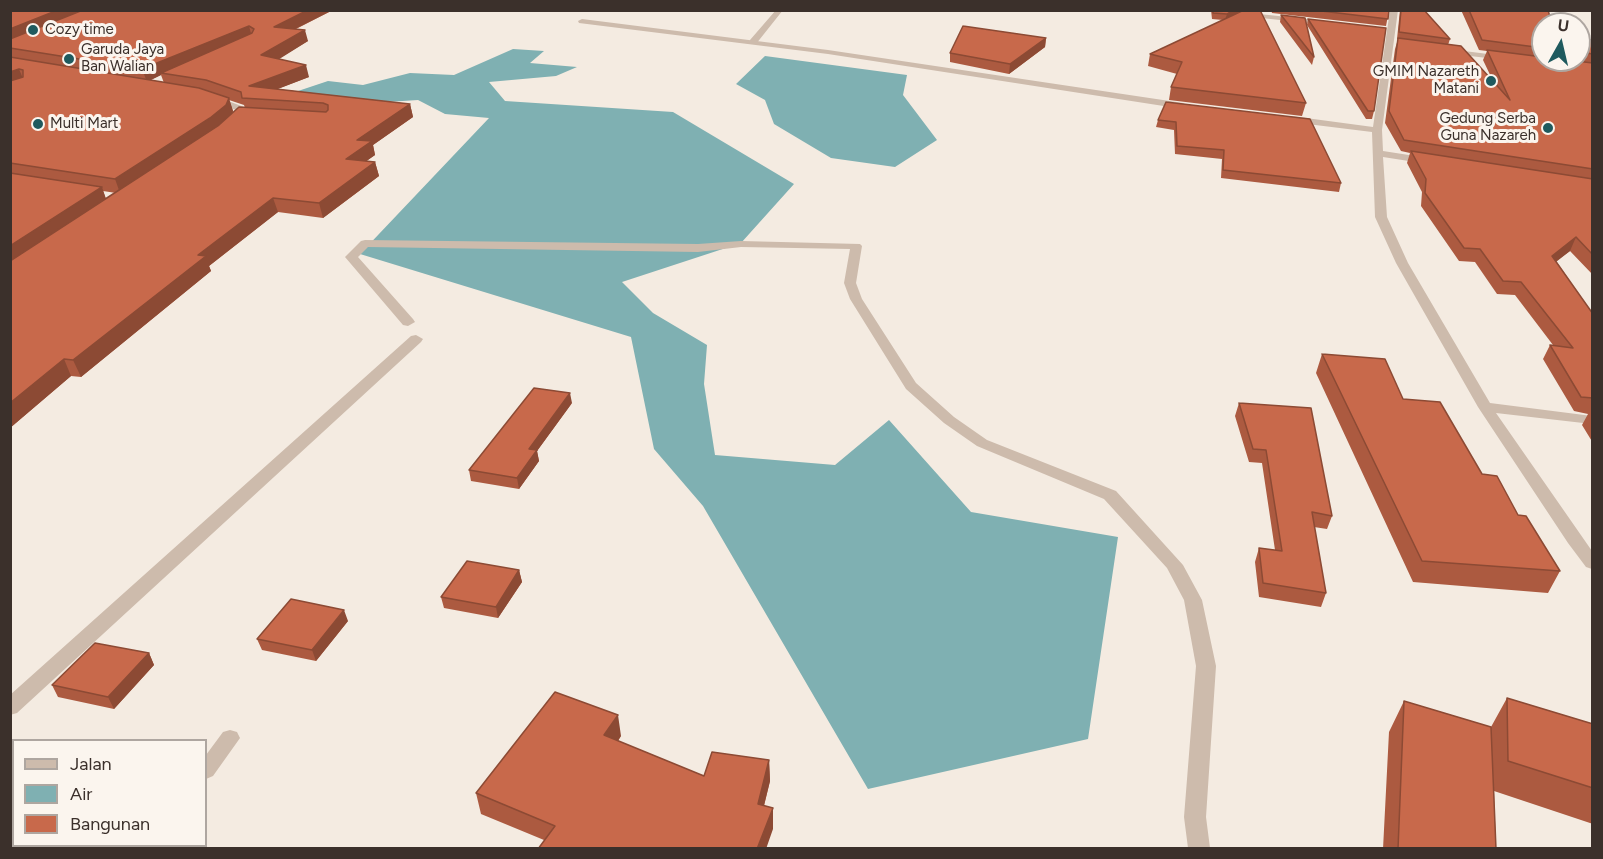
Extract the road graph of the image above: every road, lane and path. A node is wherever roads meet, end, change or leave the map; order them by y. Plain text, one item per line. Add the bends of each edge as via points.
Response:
1 (780, 10) edge
2 (1394, 10) edge
3 (1239, 16) edge
4 (582, 21) dead end
5 (1334, 24) edge
6 (753, 42) junction
7 (1433, 49) edge
8 (1513, 59) edge
9 (206, 97) edge
10 (1192, 107) edge
11 (1279, 118) edge
12 (228, 127) edge
13 (1377, 130) junction
14 (1378, 153) junction
15 (1434, 162) edge
16 (408, 322) dead end
17 (416, 339) dead end
18 (1485, 407) junction
19 (1593, 420) edge
20 (1593, 563) edge
21 (10, 706) edge
22 (230, 738) dead end
23 (207, 769) edge
24 (1199, 849) edge

1 - 6 street
2 - 13 street
3 - 5 street via 1253,14
4 - 6 street
6 - 10 street
7 - 8 street
9 - 12 street via 241,109 242,116
11 - 13 street
13 - 14 street
14 - 15 street
14 - 18 street via 1381,217 1402,263
16 - 24 street via 351,257 365,243 856,246 850,283 853,291 911,386 982,443 1110,495 1174,565 1193,600 1206,666 1195,817
17 - 21 street
18 - 19 street
18 - 20 street
22 - 23 street

